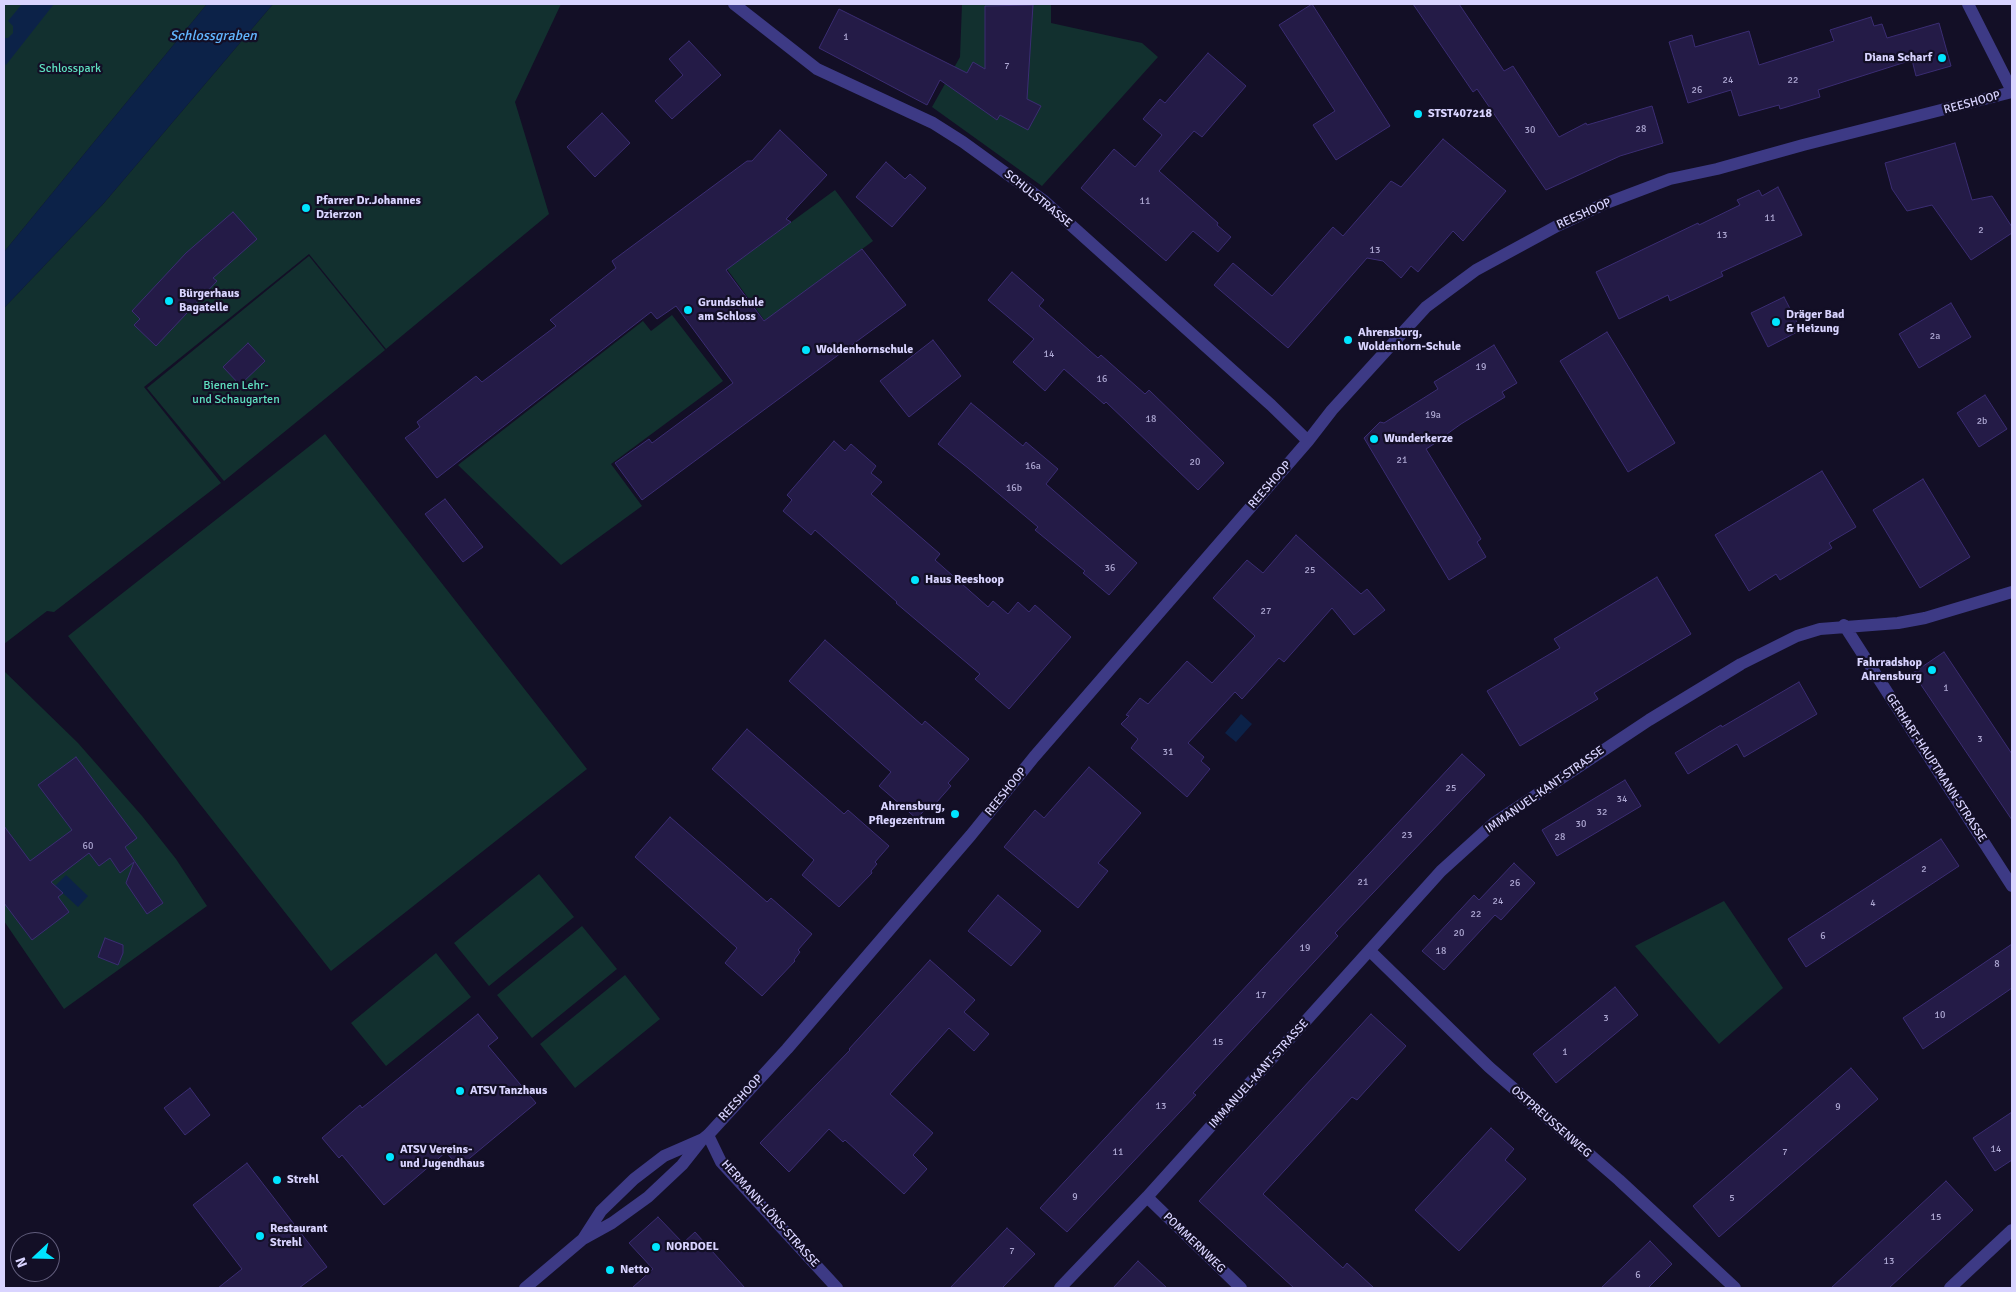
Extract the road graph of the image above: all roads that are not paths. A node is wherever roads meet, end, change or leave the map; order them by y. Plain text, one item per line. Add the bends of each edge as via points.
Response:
1 (734, 4) edge
2 (1968, 4) edge
3 (2012, 91) edge
4 (1308, 442) junction
5 (2012, 592) edge
6 (1844, 625) junction
7 (2012, 886) edge
8 (1370, 951) junction
9 (705, 1137) junction
10 (1147, 1197) junction
11 (2012, 1230) edge
12 (583, 1239) junction
13 (525, 1288) edge
14 (837, 1288) edge
15 (1060, 1288) edge
16 (1241, 1288) edge
17 (1735, 1288) edge
18 (1950, 1288) edge

1 - 4 street, SCHULSTRASSE via 817,69 933,123 1043,200 1264,398
2 - 3 street
3 - 4 street, REESHOOP via 1670,180 1604,204 1557,226 1476,270 1426,307 1332,410
4 - 9 street, REESHOOP via 1034,757 787,1049
5 - 6 street, IMMANUEL-KANT-STRASSE via 1925,618 1898,623
6 - 7 street, GERHART-HAUPTMANN-STRASSE
6 - 8 street, IMMANUEL-KANT-STRASSE via 1820,628 1797,636 1741,664 1494,822 1441,871
8 - 10 street, IMMANUEL-KANT-STRASSE
8 - 17 street, OSTPREUSSENWEG via 1489,1067 1619,1180
9 - 12 street, REESHOOP via 682,1165 648,1196 612,1223
9 - 12 street, REESHOOP via 664,1156 634,1179 601,1211
9 - 14 street, HERMANN-LÖNS-STRASSE via 720,1162
10 - 15 street, IMMANUEL-KANT-STRASSE
10 - 16 street, POMMERNWEG
11 - 18 street
12 - 13 street, REESHOOP

